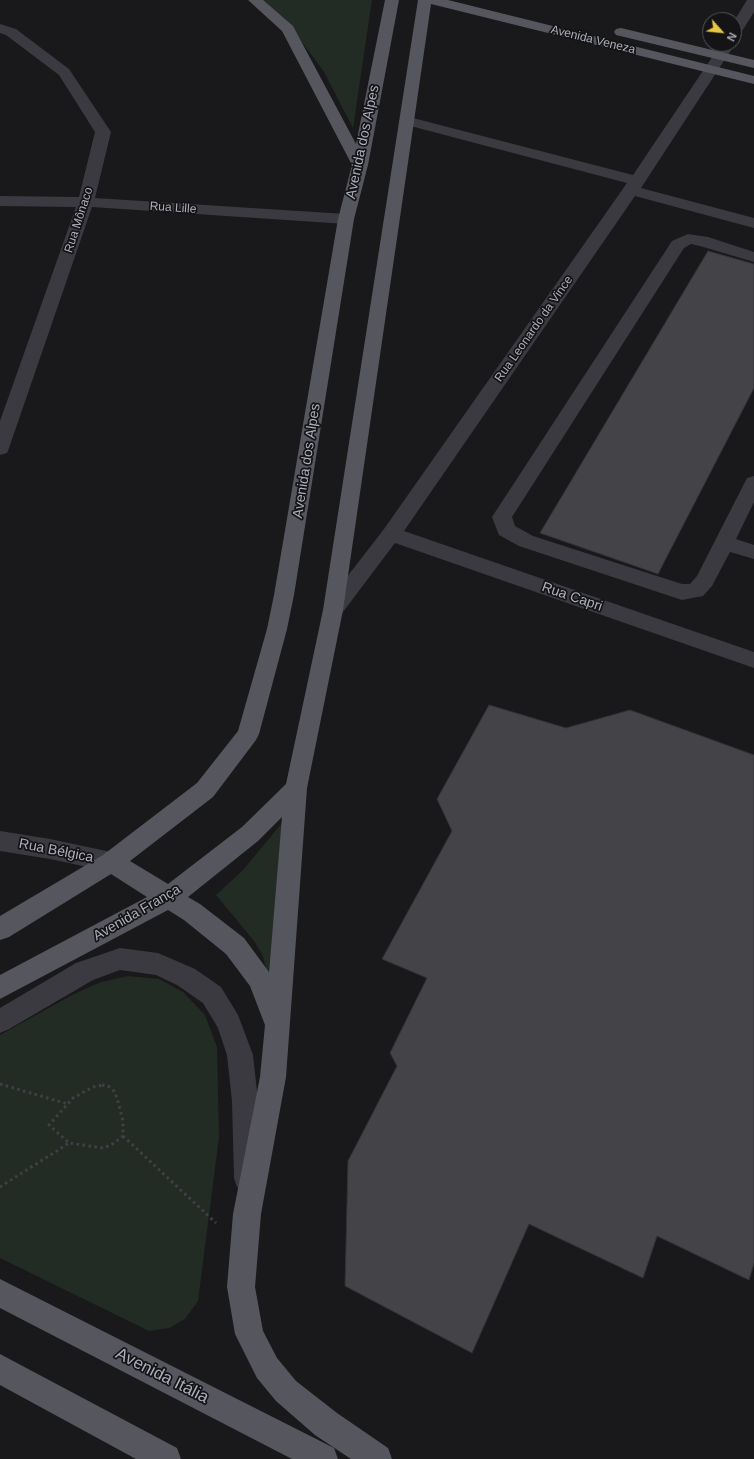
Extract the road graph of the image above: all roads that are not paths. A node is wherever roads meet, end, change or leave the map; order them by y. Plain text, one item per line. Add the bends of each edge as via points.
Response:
1 (254, 0) edge
2 (392, 0) edge
3 (425, 0) edge
4 (431, 0) edge
5 (754, 0) edge
6 (742, 20) edge
7 (0, 28) edge
8 (606, 28) dead end
9 (719, 56) edge
10 (754, 64) edge
11 (754, 80) edge
12 (408, 121) junction
13 (360, 165) junction
14 (634, 185) junction
15 (0, 201) edge
16 (86, 202) junction
17 (346, 219) junction
18 (754, 223) edge
19 (754, 257) edge
20 (0, 448) edge
21 (754, 483) edge
22 (391, 534) junction
23 (725, 543) junction
24 (754, 552) edge
25 (333, 610) junction
26 (754, 660) edge
27 (296, 788) junction
28 (0, 841) edge
29 (111, 862) junction
30 (168, 898) junction
31 (0, 930) edge
32 (0, 988) edge
33 (0, 1021) edge
34 (277, 1027) junction
35 (247, 1214) junction
36 (0, 1292) edge
37 (0, 1369) edge
38 (166, 1459) edge
39 (323, 1459) edge
40 (377, 1459) edge

1 - 13 main road via 288,28
2 - 13 main road, Avenida dos Alpes
3 - 12 main road
4 - 9 main road, Avenida Veneza
5 - 6 street
7 - 16 street, Rua Mônaco via 11,32 64,72 103,132
8 - 9 main road, Avenida Veneza
9 - 10 main road, Avenida Veneza
9 - 11 main road, Avenida Veneza
9 - 14 street, Rua Leonardo da Vince
12 - 14 street
12 - 25 main road
13 - 17 main road, Avenida dos Alpes
14 - 18 street
14 - 22 street, Rua Leonardo da Vince
15 - 16 street, Rua Lille
16 - 17 street, Rua Lille
16 - 20 street, Rua Mônaco
17 - 29 main road, Avenida dos Alpes via 284,595 248,734 205,790
19 - 23 street via 702,241 688,239 678,245 502,517 506,530 526,542 682,592 696,591 705,581
21 - 23 street
22 - 25 street, Rua Leonardo da Vince
22 - 26 street, Rua Capri
23 - 24 street
25 - 27 main road
27 - 30 main road, Avenida França via 250,834
27 - 34 main road
28 - 29 street, Rua Bélgica
29 - 30 main road
29 - 31 main road
30 - 32 main road, Avenida França
30 - 34 main road via 192,912 235,946 260,980
33 - 35 street via 85,972 120,959 158,964 186,976 212,995 229,1023 240,1055 245,1101
34 - 35 main road via 273,1077
35 - 40 main road via 241,1287 249,1334 267,1368 286,1391 326,1424
36 - 39 main road, Avenida Itália
37 - 38 main road

